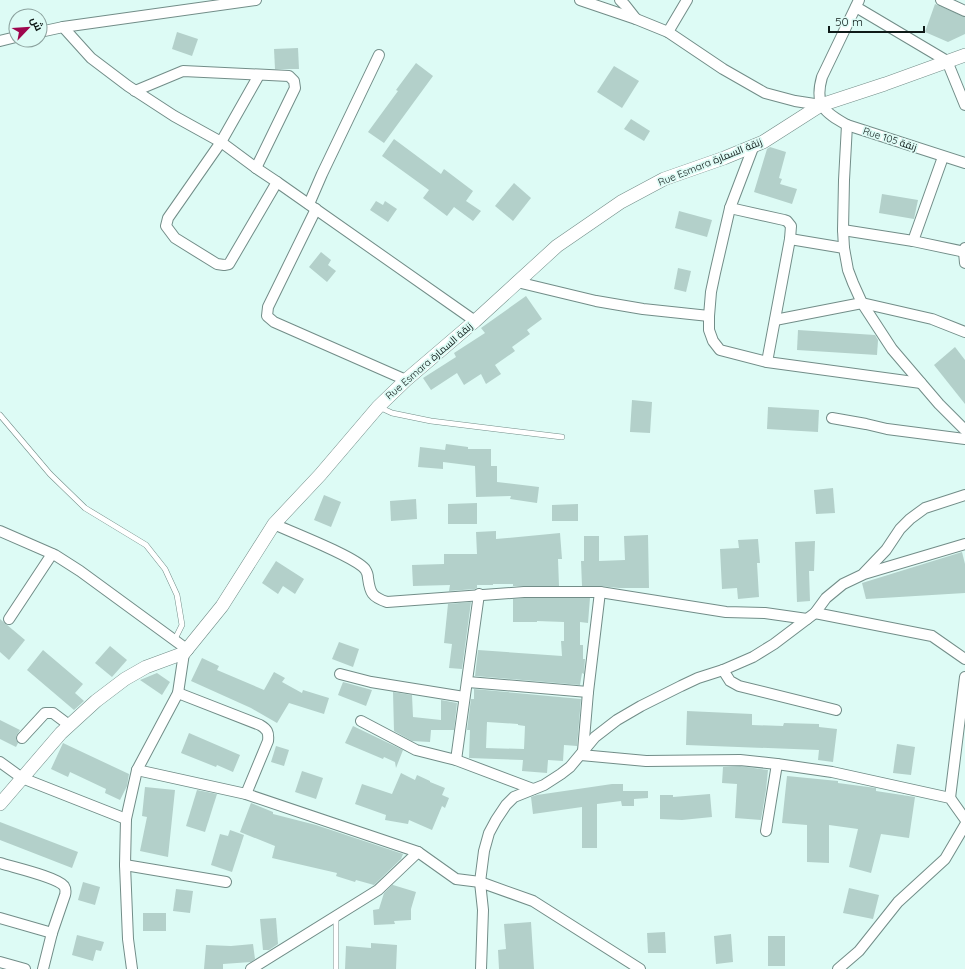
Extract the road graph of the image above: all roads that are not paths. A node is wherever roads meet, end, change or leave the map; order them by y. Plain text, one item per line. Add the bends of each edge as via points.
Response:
1 (256, 0) edge
2 (580, 0) edge
3 (620, 0) edge
4 (687, 0) edge
5 (941, 0) edge
6 (857, 3) edge
7 (964, 7) edge
8 (636, 19) junction
9 (63, 28) junction
10 (48, 31) edge
11 (668, 32) junction
12 (379, 55) dead end
13 (965, 55) edge
14 (947, 61) junction
15 (259, 75) junction
16 (135, 91) junction
17 (965, 104) edge
18 (821, 105) junction
19 (848, 125) junction
20 (221, 142) junction
21 (754, 145) junction
22 (944, 157) junction
23 (965, 163) edge
24 (256, 168) junction
25 (278, 182) junction
26 (313, 207) junction
27 (730, 208) junction
28 (843, 230) junction
29 (790, 239) junction
30 (913, 241) junction
31 (844, 248) junction
32 (965, 251) edge
33 (965, 263) edge
34 (518, 282) junction
35 (862, 303) junction
36 (709, 316) junction
37 (775, 320) junction
38 (475, 321) junction
39 (965, 332) edge
40 (767, 362) junction
41 (406, 380) junction
42 (921, 383) junction
43 (378, 407) junction
44 (0, 415) edge
45 (832, 418) dead end
46 (965, 430) edge
47 (562, 437) dead end
48 (965, 439) edge
49 (965, 494) edge
50 (274, 524) junction
51 (0, 531) edge
52 (965, 544) edge
53 (52, 554) junction
54 (864, 574) junction
55 (600, 592) junction
56 (479, 594) junction
57 (811, 616) junction
58 (9, 619) dead end
59 (174, 641) junction
60 (186, 652) junction
61 (965, 659) edge
62 (724, 670) junction
63 (340, 674) dead end
64 (965, 677) edge
65 (468, 682) junction
66 (588, 692) junction
67 (178, 693) junction
68 (464, 697) junction
69 (836, 710) dead end
70 (361, 721) dead end
71 (69, 725) junction
72 (22, 738) dead end
73 (582, 753) junction
74 (456, 760) junction
75 (0, 762) edge
76 (777, 764) junction
77 (137, 770) junction
78 (22, 778) junction
79 (533, 790) junction
80 (246, 794) junction
81 (950, 798) junction
82 (0, 804) edge
83 (965, 819) edge
84 (126, 820) junction
85 (965, 825) edge
86 (766, 831) dead end
87 (418, 852) junction
88 (0, 863) edge
89 (125, 865) junction
90 (226, 882) dead end
91 (480, 882) junction
92 (336, 916) junction
93 (0, 918) edge
94 (52, 933) junction
95 (0, 962) edge
96 (26, 969) edge
97 (43, 969) edge
98 (132, 969) edge
99 (251, 969) edge
100 (336, 969) edge
101 (481, 969) edge
102 (640, 969) edge
103 (838, 969) edge

1 - 9 street
2 - 8 street
3 - 8 street
4 - 11 street
5 - 7 street
6 - 14 street
6 - 18 street via 822,77 818,89
8 - 11 street
9 - 10 street
9 - 16 street via 91,58
11 - 18 street via 723,69 765,93
12 - 26 street via 322,174
13 - 14 street, Rue Esmara زنقة السمارة
14 - 17 street
14 - 18 street, Rue Esmara زنقة السمارة
15 - 16 street via 183,71
15 - 20 street
15 - 24 street via 289,76 294,81 295,88
16 - 20 street
18 - 19 street, Rue 105 زنقة via 833,117
18 - 21 street, Rue Esmara زنقة السمارة via 763,142
19 - 22 street, Rue 105 زنقة
19 - 28 street
20 - 24 street
20 - 25 street via 168,218 166,226 175,238 217,264 229,264
21 - 27 street
21 - 34 street, Rue Esmara زنقة السمارة via 664,179 622,202 557,246
22 - 23 street, Rue 105 زنقة
22 - 30 street
24 - 25 street
25 - 26 street
26 - 38 street
26 - 41 street via 268,307 267,316 274,322
27 - 29 street via 787,221 791,226
27 - 36 street via 715,273
28 - 30 street
28 - 31 street
29 - 31 street
29 - 37 street
30 - 32 street
31 - 35 street via 848,270
32 - 33 street
34 - 36 street via 596,301
34 - 38 street, Rue Esmara زنقة السمارة
35 - 37 street
35 - 39 street via 932,320
35 - 42 street via 892,349
36 - 40 street via 711,338 720,350
37 - 40 street
38 - 41 street, Rue Esmara زنقة السمارة
40 - 42 street
41 - 43 street, Rue Esmara زنقة السمارة
42 - 46 street
43 - 47 lane via 392,413 431,421
43 - 50 street, Rue Esmara زنقة السمارة
44 - 59 lane via 50,474 85,508 146,545 165,569 178,595 182,625
45 - 48 street via 887,429
49 - 54 street via 925,508 910,519
50 - 56 street via 363,567 371,594 377,599 387,602
50 - 60 street, Rue Esmara زنقة السمارة via 222,606
51 - 53 street
52 - 54 street
53 - 58 street
53 - 59 street
54 - 57 street via 843,584 826,598
55 - 56 street
55 - 57 street via 726,612
55 - 66 street
56 - 65 street
57 - 61 street via 932,636
57 - 62 street via 774,644
59 - 60 street
60 - 67 street
60 - 71 street via 146,667 125,679
62 - 69 street via 730,681 739,686
62 - 73 street via 698,678 641,706 595,737
63 - 68 street via 371,682
64 - 81 street
65 - 66 street
65 - 68 street
66 - 73 street
67 - 77 street
67 - 80 street via 260,725 268,731 268,741
68 - 74 street
70 - 74 street via 416,750
71 - 72 street via 53,713 45,713
71 - 78 street
73 - 76 street via 646,761 740,760
73 - 79 street via 561,774
74 - 79 street
75 - 78 street
76 - 81 street via 832,772
76 - 86 street
77 - 80 street
77 - 84 street
78 - 82 street
78 - 84 street
79 - 91 street via 514,798 496,820 484,851
80 - 87 street
81 - 83 street
84 - 89 street
85 - 103 street via 945,859 898,902 859,951
87 - 91 street via 456,879
87 - 92 street via 378,890
88 - 94 street via 63,884 65,895
89 - 90 street
89 - 98 street
91 - 101 street via 483,910
91 - 102 street via 533,901
92 - 99 street
92 - 100 lane
93 - 94 street
94 - 97 street
95 - 96 street

